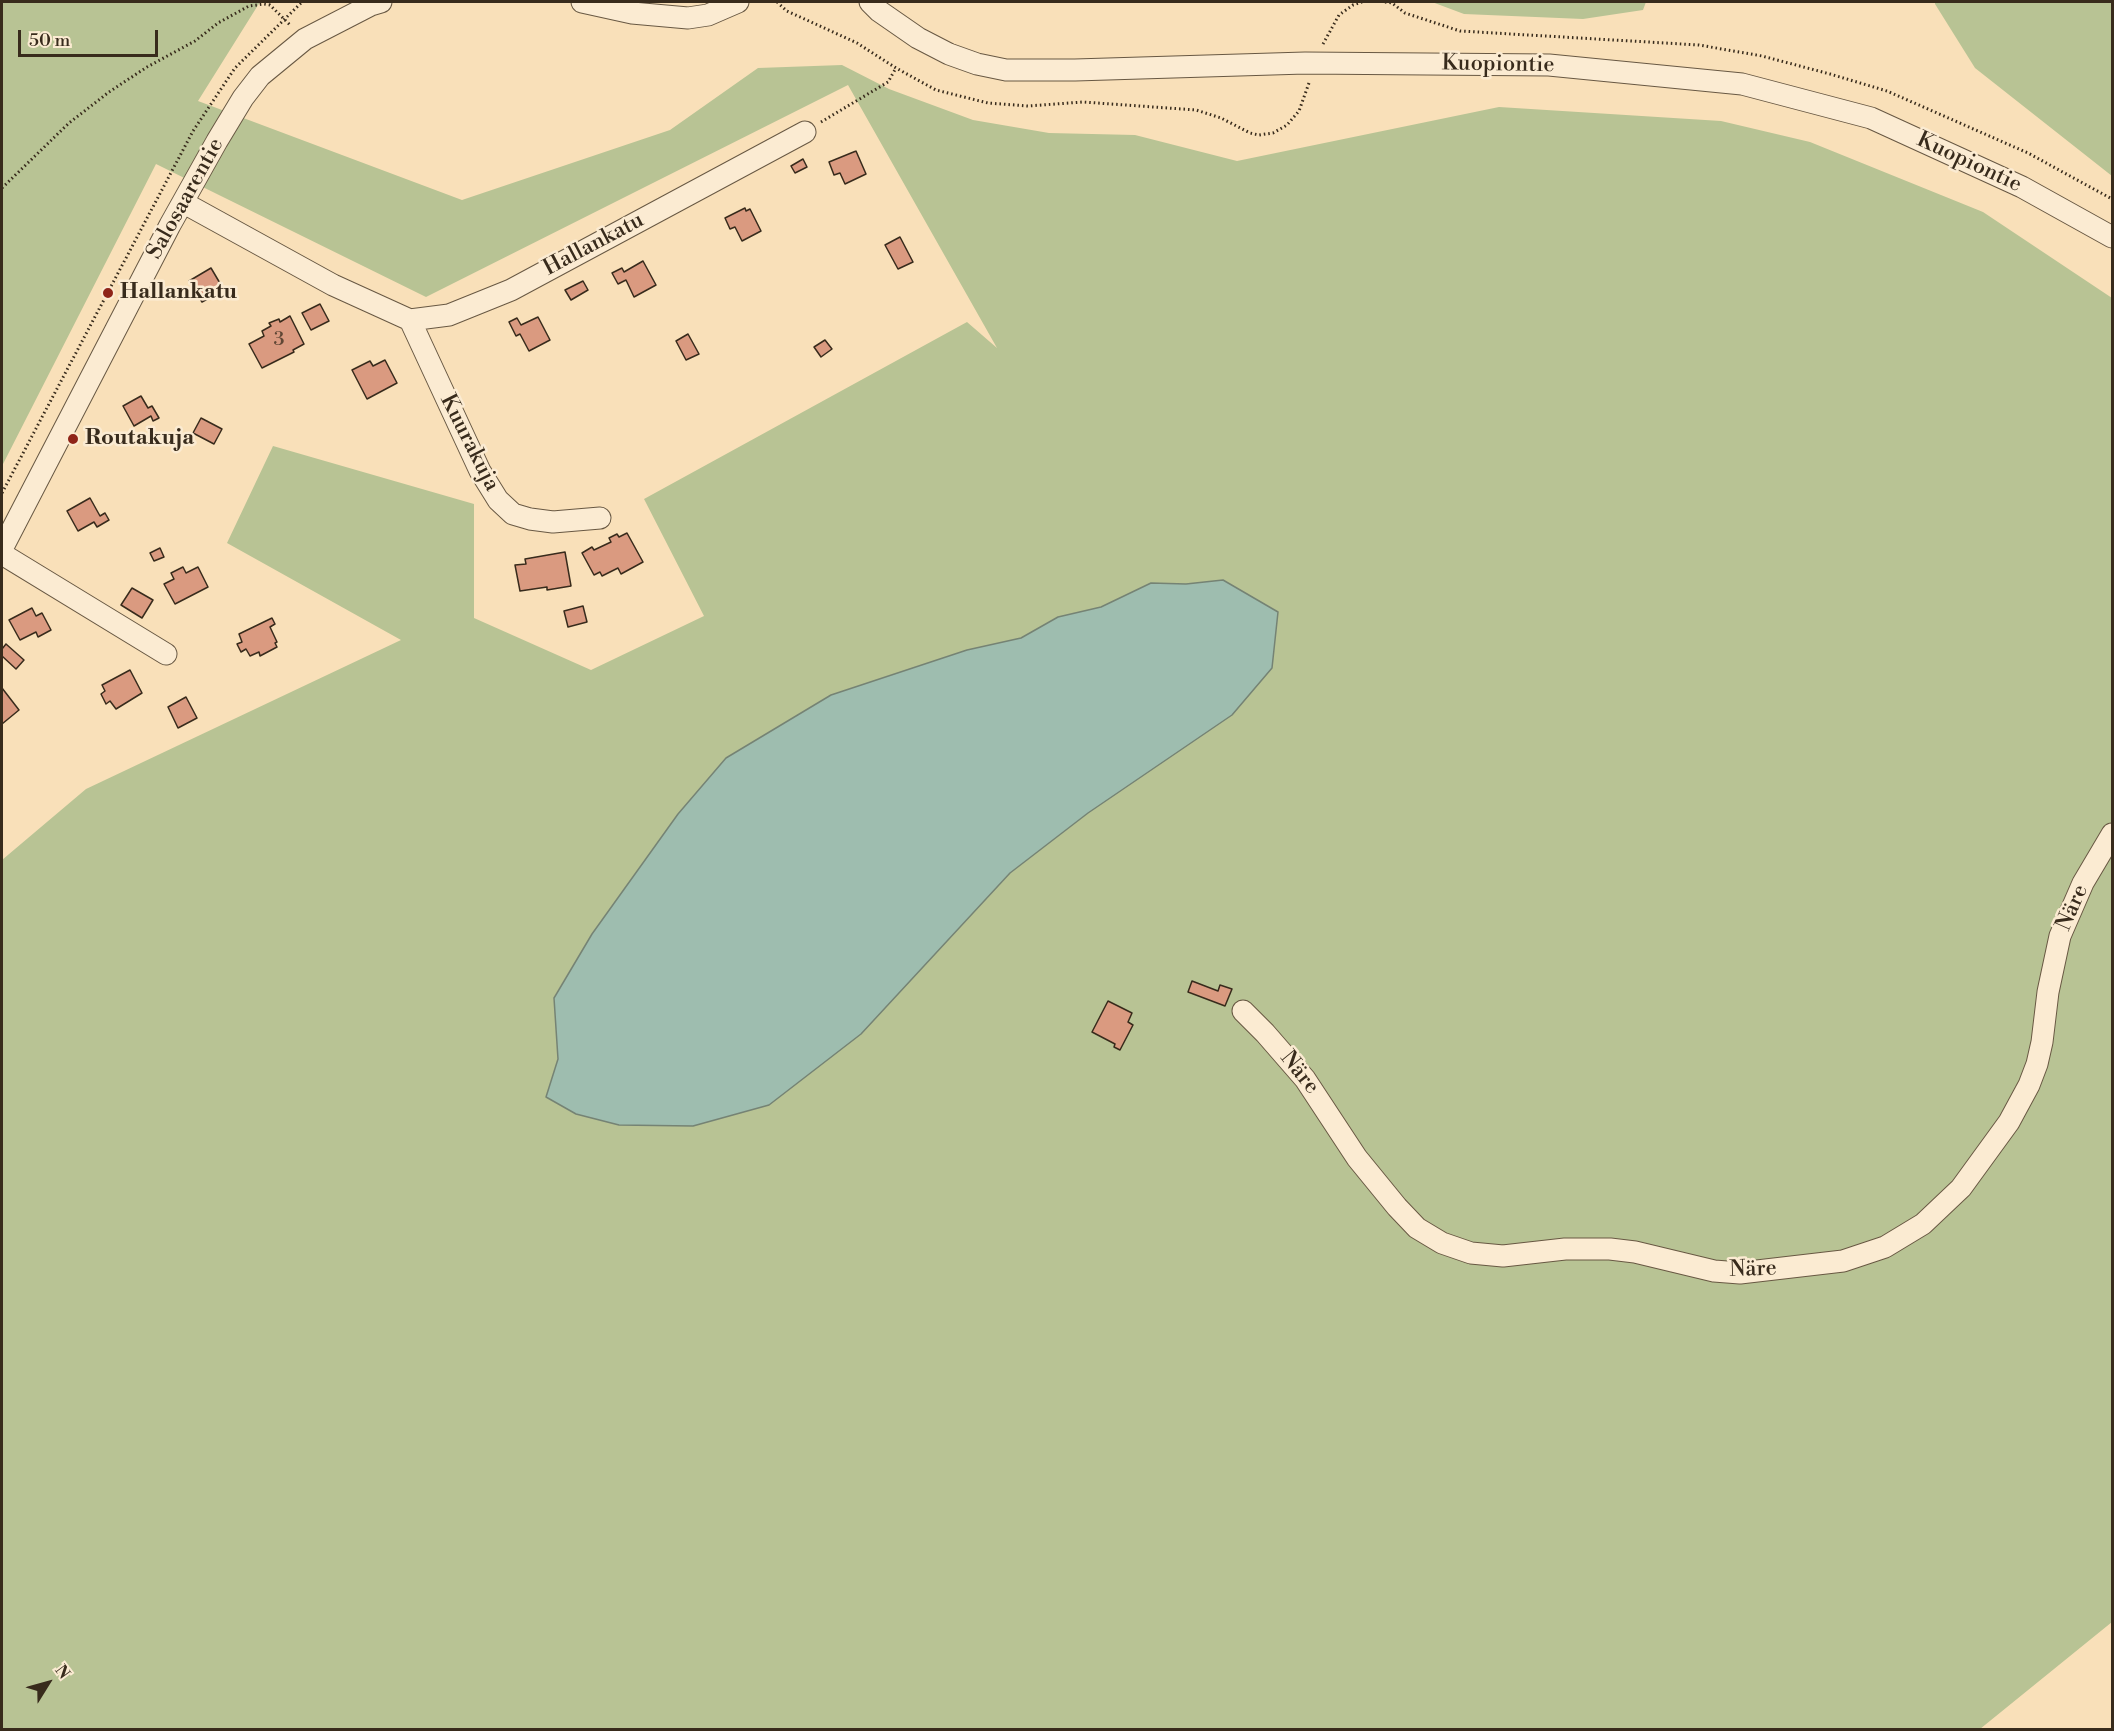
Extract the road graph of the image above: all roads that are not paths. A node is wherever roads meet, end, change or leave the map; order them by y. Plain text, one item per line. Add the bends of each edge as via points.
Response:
1 (381, 2) edge
2 (582, 2) edge
3 (738, 2) edge
4 (870, 2) edge
5 (805, 132) road end
6 (184, 203) junction
7 (2112, 237) edge
8 (410, 320) junction
9 (600, 518) dead end
10 (2, 549) edge
11 (2, 554) edge
12 (166, 654) dead end
13 (2112, 834) edge
14 (1243, 1011) dead end

1 - 6 street, Salosaarentie via 304,39 260,76 217,141
2 - 3 street via 632,13 688,18 708,15
4 - 7 street, Kuopiontie via 918,39 977,64 1006,70 1305,63 1549,65 1742,84 1871,118 2022,187
5 - 8 street, Hallankatu via 511,290 449,315
6 - 8 street via 333,285
6 - 10 street, Salosaarentie
8 - 9 street, Kuurakuja via 480,471 498,500 513,514 530,519 553,522
11 - 12 street
13 - 14 street, Näre via 2083,883 2060,936 2037,1064 2009,1122 1961,1188 1923,1224 1885,1247 1843,1261 1740,1273 1610,1249 1565,1248 1503,1256 1472,1253 1442,1243 1417,1228 1397,1207 1357,1158 1305,1079

